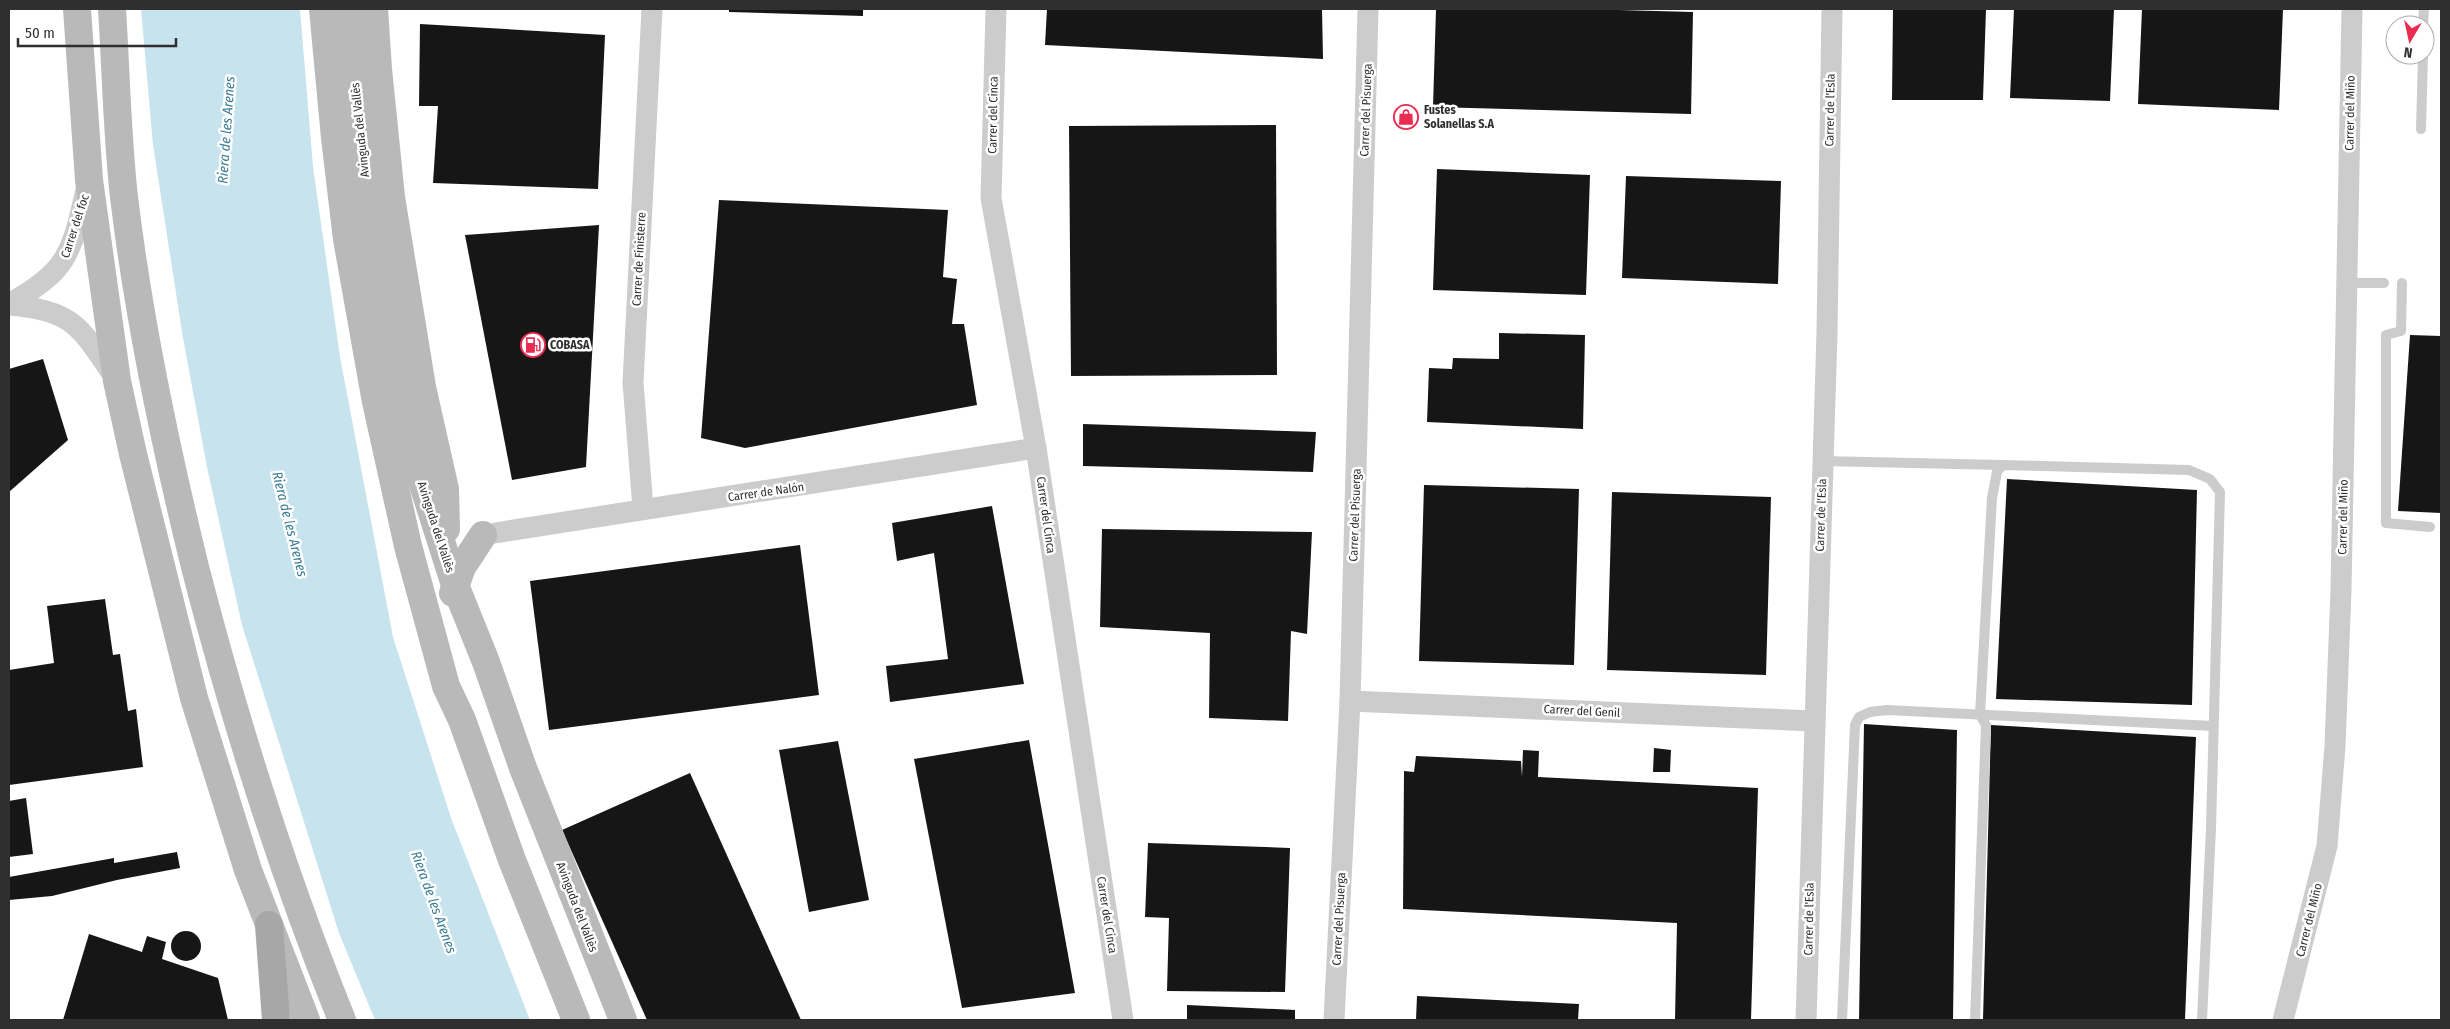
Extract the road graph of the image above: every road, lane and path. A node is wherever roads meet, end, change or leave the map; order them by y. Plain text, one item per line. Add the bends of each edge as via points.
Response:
1 (77, 9) edge
2 (112, 9) edge
3 (324, 9) edge
4 (350, 9) edge
5 (374, 9) edge
6 (652, 9) edge
7 (996, 9) edge
8 (1368, 9) edge
9 (1832, 9) edge
10 (2352, 9) edge
11 (2423, 65) edge
12 (2420, 129) dead end
13 (89, 180) junction
14 (2347, 282) junction
15 (2384, 283) dead end
16 (2402, 283) dead end
17 (9, 304) edge
18 (117, 381) junction
19 (1036, 448) junction
20 (1822, 461) junction
21 (2002, 465) junction
22 (644, 508) junction
23 (439, 514) junction
24 (2430, 527) dead end
25 (489, 534) junction
26 (455, 585) junction
27 (1350, 701) junction
28 (1980, 716) junction
29 (462, 720) junction
30 (1814, 721) junction
31 (2213, 726) junction
32 (269, 926) junction
33 (276, 1020) edge
34 (306, 1020) edge
35 (342, 1020) edge
36 (576, 1020) edge
37 (623, 1020) edge
38 (1123, 1020) edge
39 (1334, 1020) edge
40 (1806, 1020) edge
41 (1842, 1020) edge
42 (1975, 1020) edge
43 (2202, 1020) edge
44 (2283, 1020) edge

1 - 13 main road
2 - 35 main road via 124,196 144,330 166,442 213,637 257,788
3 - 29 main road, Avinguda del Vallès via 344,220 376,402 408,546 446,686
4 - 23 main road, Avinguda del Vallès via 368,202 383,302 409,435
5 - 23 main road via 391,197 422,387 445,488
6 - 22 street, Carrer de Finisterre via 633,383
7 - 19 street, Carrer del Cinca via 991,198
8 - 27 street, Carrer del Pisuerga
9 - 20 street, Carrer de l'Esla
10 - 14 street, Carrer del Miño
11 - 12 lane
13 - 17 street, Carrer del foc via 65,260 37,288
13 - 18 main road
14 - 15 lane
14 - 44 street, Carrer del Miño via 2341,590 2335,746 2327,846
16 - 24 lane via 2401,331 2386,335 2386,523
17 - 18 street, Carrer del foc via 46,310 73,324 92,343
18 - 32 main road via 194,698
19 - 22 street, Carrer de Nalón via 768,492
19 - 38 street, Carrer del Cinca
20 - 21 lane
20 - 30 street, Carrer de l'Esla
21 - 28 lane via 1992,498
21 - 31 lane via 2189,470 2210,479 2220,492
22 - 25 street, Carrer de Nalón
23 - 25 main road
23 - 26 main road, Avinguda del Vallès via 444,550
25 - 26 main road via 462,567
26 - 29 main road via 448,614 461,684
26 - 37 main road, Avinguda del Vallès
27 - 30 street, Carrer del Genil
27 - 39 street, Carrer del Pisuerga
28 - 31 lane
28 - 41 lane via 1887,710 1859,717 1854,724
28 - 42 lane via 1986,725
29 - 36 main road, Avinguda del Vallès via 512,860
30 - 40 street, Carrer de l'Esla
31 - 43 lane
32 - 33 main road
32 - 34 main road

